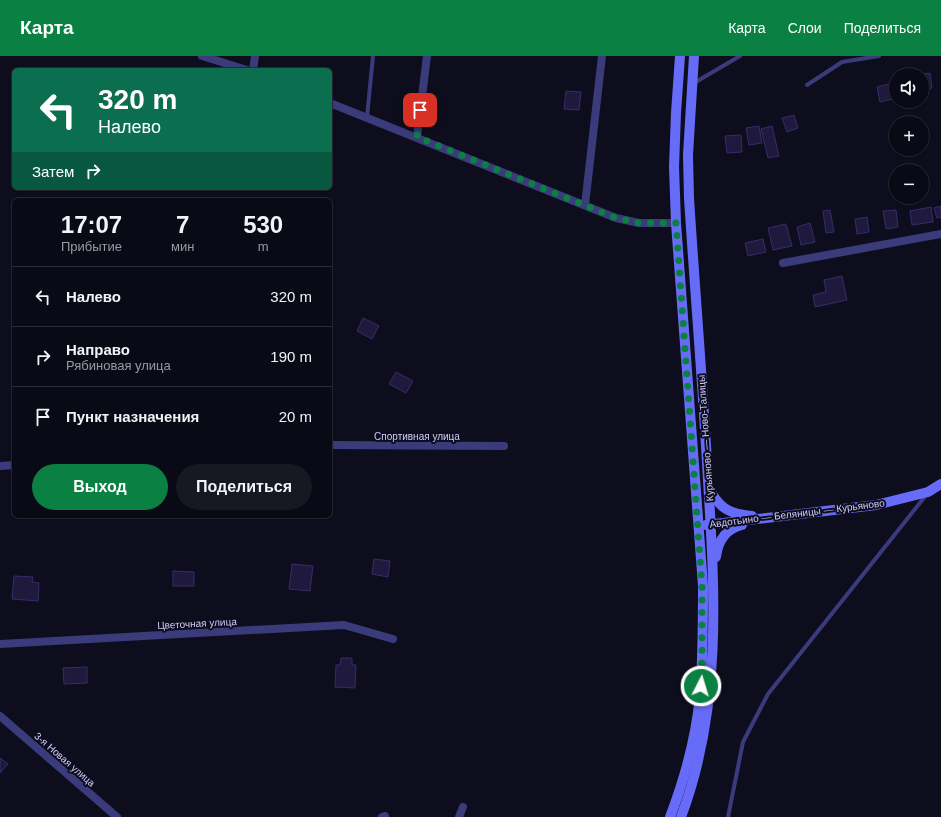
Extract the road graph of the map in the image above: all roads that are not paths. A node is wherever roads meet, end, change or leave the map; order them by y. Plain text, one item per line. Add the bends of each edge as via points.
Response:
1 (202, 56) edge
2 (254, 56) edge
3 (373, 56) edge
4 (427, 56) edge
5 (602, 56) edge
6 (680, 56) edge
7 (694, 56) edge
8 (740, 56) edge
9 (879, 56) edge
10 (870, 57) edge
11 (241, 68) edge
12 (253, 68) edge
13 (692, 84) junction
14 (807, 85) dead end
15 (332, 104) edge
16 (367, 117) junction
17 (417, 137) junction
18 (585, 205) junction
19 (676, 223) junction
20 (941, 234) edge
21 (783, 263) dead end
22 (332, 445) edge
23 (504, 446) dead end
24 (12, 465) edge
25 (0, 466) edge
26 (941, 484) edge
27 (709, 489) junction
28 (928, 492) junction
29 (774, 517) junction
30 (711, 525) junction
31 (698, 526) junction
32 (712, 585) junction
33 (393, 639) dead end
34 (0, 644) edge
35 (0, 716) edge
36 (463, 807) dead end
37 (117, 817) edge
38 (459, 817) edge
39 (670, 817) edge
40 (681, 817) edge
41 (728, 817) edge

1 - 11 street
2 - 12 street
3 - 16 lane
4 - 17 street
5 - 18 street
6 - 19 main road, Курьяново — Ново-Талицы via 674,167
7 - 13 main road, Курьяново — Ново-Талицы
8 - 13 lane
9 - 10 lane
10 - 14 lane via 842,62
13 - 27 main road, Курьяново — Ново-Талицы via 688,155 689,198
15 - 16 street
16 - 17 street
17 - 18 street
18 - 19 street via 616,218 639,223
19 - 31 main road, Курьяново — Ново-Талицы
20 - 21 street
22 - 23 street, Спортивная улица
24 - 25 street
26 - 28 main road, Авдотьино — Беляницы — Курьяново
27 - 29 main road via 717,502 729,512
27 - 30 main road, Курьяново — Ново-Талицы
28 - 29 main road, Авдотьино — Беляницы — Курьяново via 876,505
28 - 41 lane via 768,694 743,742
29 - 30 main road, Авдотьино — Беляницы — Курьяново
29 - 32 main road via 738,526 723,534 717,547
30 - 31 main road, Авдотьино — Беляницы — Курьяново
30 - 32 main road, Курьяново — Ново-Талицы
31 - 39 main road, Курьяново — Ново-Талицы via 703,630 700,698 685,772
32 - 40 main road, Курьяново — Ново-Талицы via 713,656 710,698 696,774
33 - 34 street, Цветочная улица via 344,625
35 - 37 street, 3-я Новая улица
36 - 38 street

